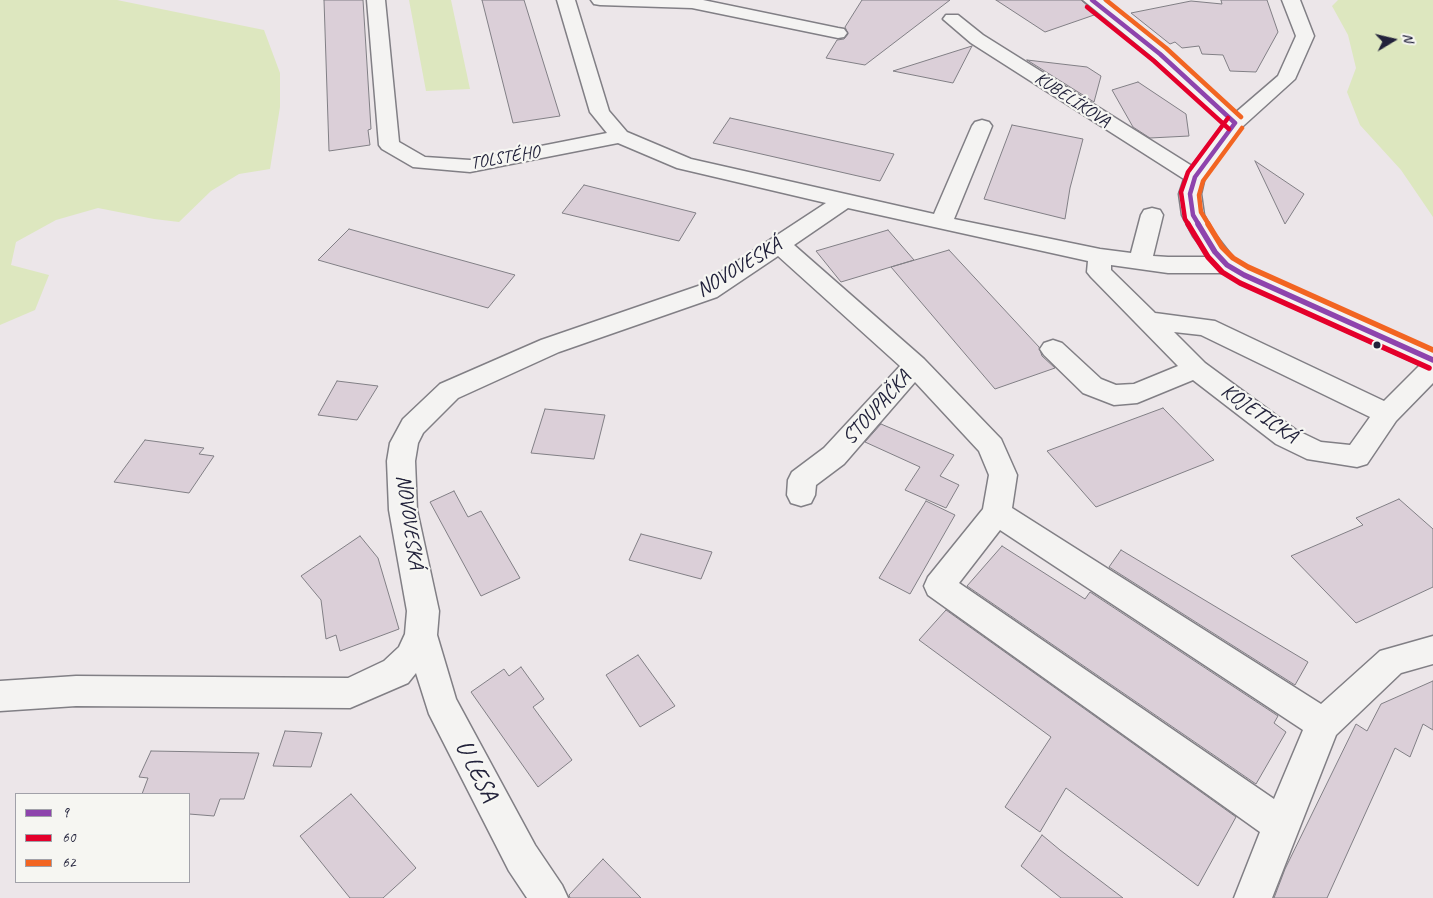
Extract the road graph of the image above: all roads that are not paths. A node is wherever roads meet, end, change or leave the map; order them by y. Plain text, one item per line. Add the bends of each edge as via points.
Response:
1 (376, 0) edge
2 (566, 0) edge
3 (600, 0) edge
4 (1092, 0) edge
5 (1291, 0) edge
6 (952, 19) dead end
7 (838, 32) dead end
8 (1235, 123) junction
9 (982, 126) dead end
10 (620, 136) junction
11 (1195, 177) junction
12 (844, 201) junction
13 (1152, 215) dead end
14 (942, 223) junction
15 (779, 244) junction
16 (1100, 256) junction
17 (1140, 262) junction
18 (1227, 265) junction
19 (1151, 322) junction
20 (1053, 349) dead end
21 (1433, 360) edge
22 (915, 365) junction
23 (1433, 367) edge
24 (1196, 369) junction
25 (1387, 414) junction
26 (801, 495) dead end
27 (997, 513) junction
28 (421, 635) junction
29 (1433, 650) edge
30 (0, 696) edge
31 (1324, 724) junction
32 (1280, 825) junction
33 (549, 898) edge
34 (1253, 898) edge

1 - 10 street, TOLSTÉHO via 389,145 420,163 470,166
2 - 10 street via 600,112
3 - 7 street via 692,3
4 - 8 street via 1160,54
5 - 8 street via 1305,36 1286,79
6 - 11 street, KUBELÍKOVA via 985,44
8 - 11 street
9 - 14 street
10 - 12 street via 684,164
11 - 18 street via 1190,194 1193,215 1204,236
12 - 14 street
12 - 15 street, NOVOVESKÁ
13 - 17 street
14 - 16 street
15 - 22 street, STOUPAČKA
15 - 28 street, NOVOVESKÁ via 709,291 550,346 449,391 413,426 404,443 401,470 403,510 424,611
16 - 17 street
16 - 19 street via 1099,272
17 - 18 street
18 - 21 street
19 - 24 street
19 - 25 street via 1206,327
20 - 24 street via 1092,386 1114,395 1137,393
22 - 26 street, STOUPAČKA via 834,456 802,480
22 - 27 street via 991,446 1003,475
23 - 25 street, KOJETICKÁ
24 - 25 street, KOJETICKÁ via 1286,437 1317,452 1357,456
27 - 31 street
27 - 32 street via 939,586
28 - 30 street, NOVOVESKÁ via 410,657 396,672 350,693 76,691
28 - 33 street, U LESA via 441,703 522,858
29 - 31 street via 1391,661
31 - 32 street
32 - 34 street

